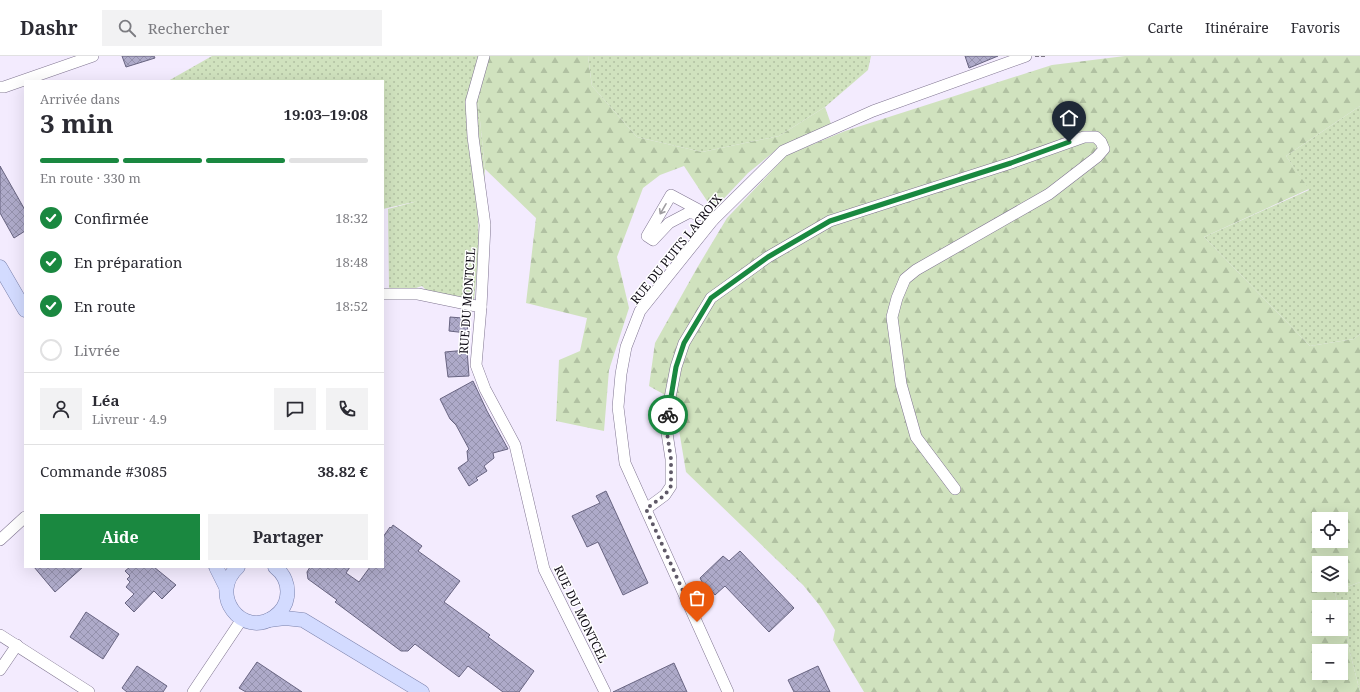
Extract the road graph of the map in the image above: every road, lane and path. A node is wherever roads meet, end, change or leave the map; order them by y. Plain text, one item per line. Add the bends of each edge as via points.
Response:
1 (93, 56) edge
2 (484, 56) edge
3 (1026, 56) edge
4 (24, 80) edge
5 (24, 80) edge
6 (0, 87) edge
7 (701, 214) junction
8 (713, 220) junction
9 (0, 267) edge
10 (384, 294) edge
11 (481, 307) junction
12 (24, 308) edge
13 (956, 489) dead end
14 (646, 509) junction
15 (24, 518) edge
16 (0, 540) edge
17 (216, 568) edge
18 (237, 568) edge
19 (277, 568) edge
20 (226, 587) junction
21 (287, 596) junction
22 (242, 619) junction
23 (268, 620) junction
24 (303, 620) junction
25 (0, 635) edge
26 (16, 645) junction
27 (0, 670) edge
28 (89, 692) edge
29 (193, 692) edge
30 (422, 692) edge
31 (605, 692) edge
32 (728, 692) edge

1 - 5 street
2 - 11 street, RUE DU MONTCEL via 471,102 485,225
3 - 8 street, RUE DU PUITS LACROIX via 873,111 783,151
4 - 6 street
7 -> 7 street via 699,210 671,195 647,236 653,240 669,223 690,212
7 - 8 street
8 - 14 street, RUE DU PUITS LACROIX via 640,311 626,347 618,407 624,463
9 - 12 main road
10 - 11 street via 418,294
11 - 31 street, RUE DU MONTCEL via 476,365 485,389 515,445 544,570
13 - 14 street via 916,437 900,376 892,317 897,298 905,279 916,270 1048,194 1097,157 1104,149 1096,137 1084,137 830,221 768,257 711,298 684,343 676,367 669,403 667,433 671,459 671,486 665,495
14 - 32 street, RUE DU PUITS LACROIX
15 - 16 street
17 - 20 main road
18 - 20 main road via 228,579
19 - 21 main road via 285,578
20 - 22 main road via 229,605
21 - 23 main road via 281,610
21 - 24 main road
22 - 23 main road via 255,622
22 - 29 street
23 - 24 main road
24 - 30 main road
25 - 26 street
26 - 27 street
26 - 28 street

